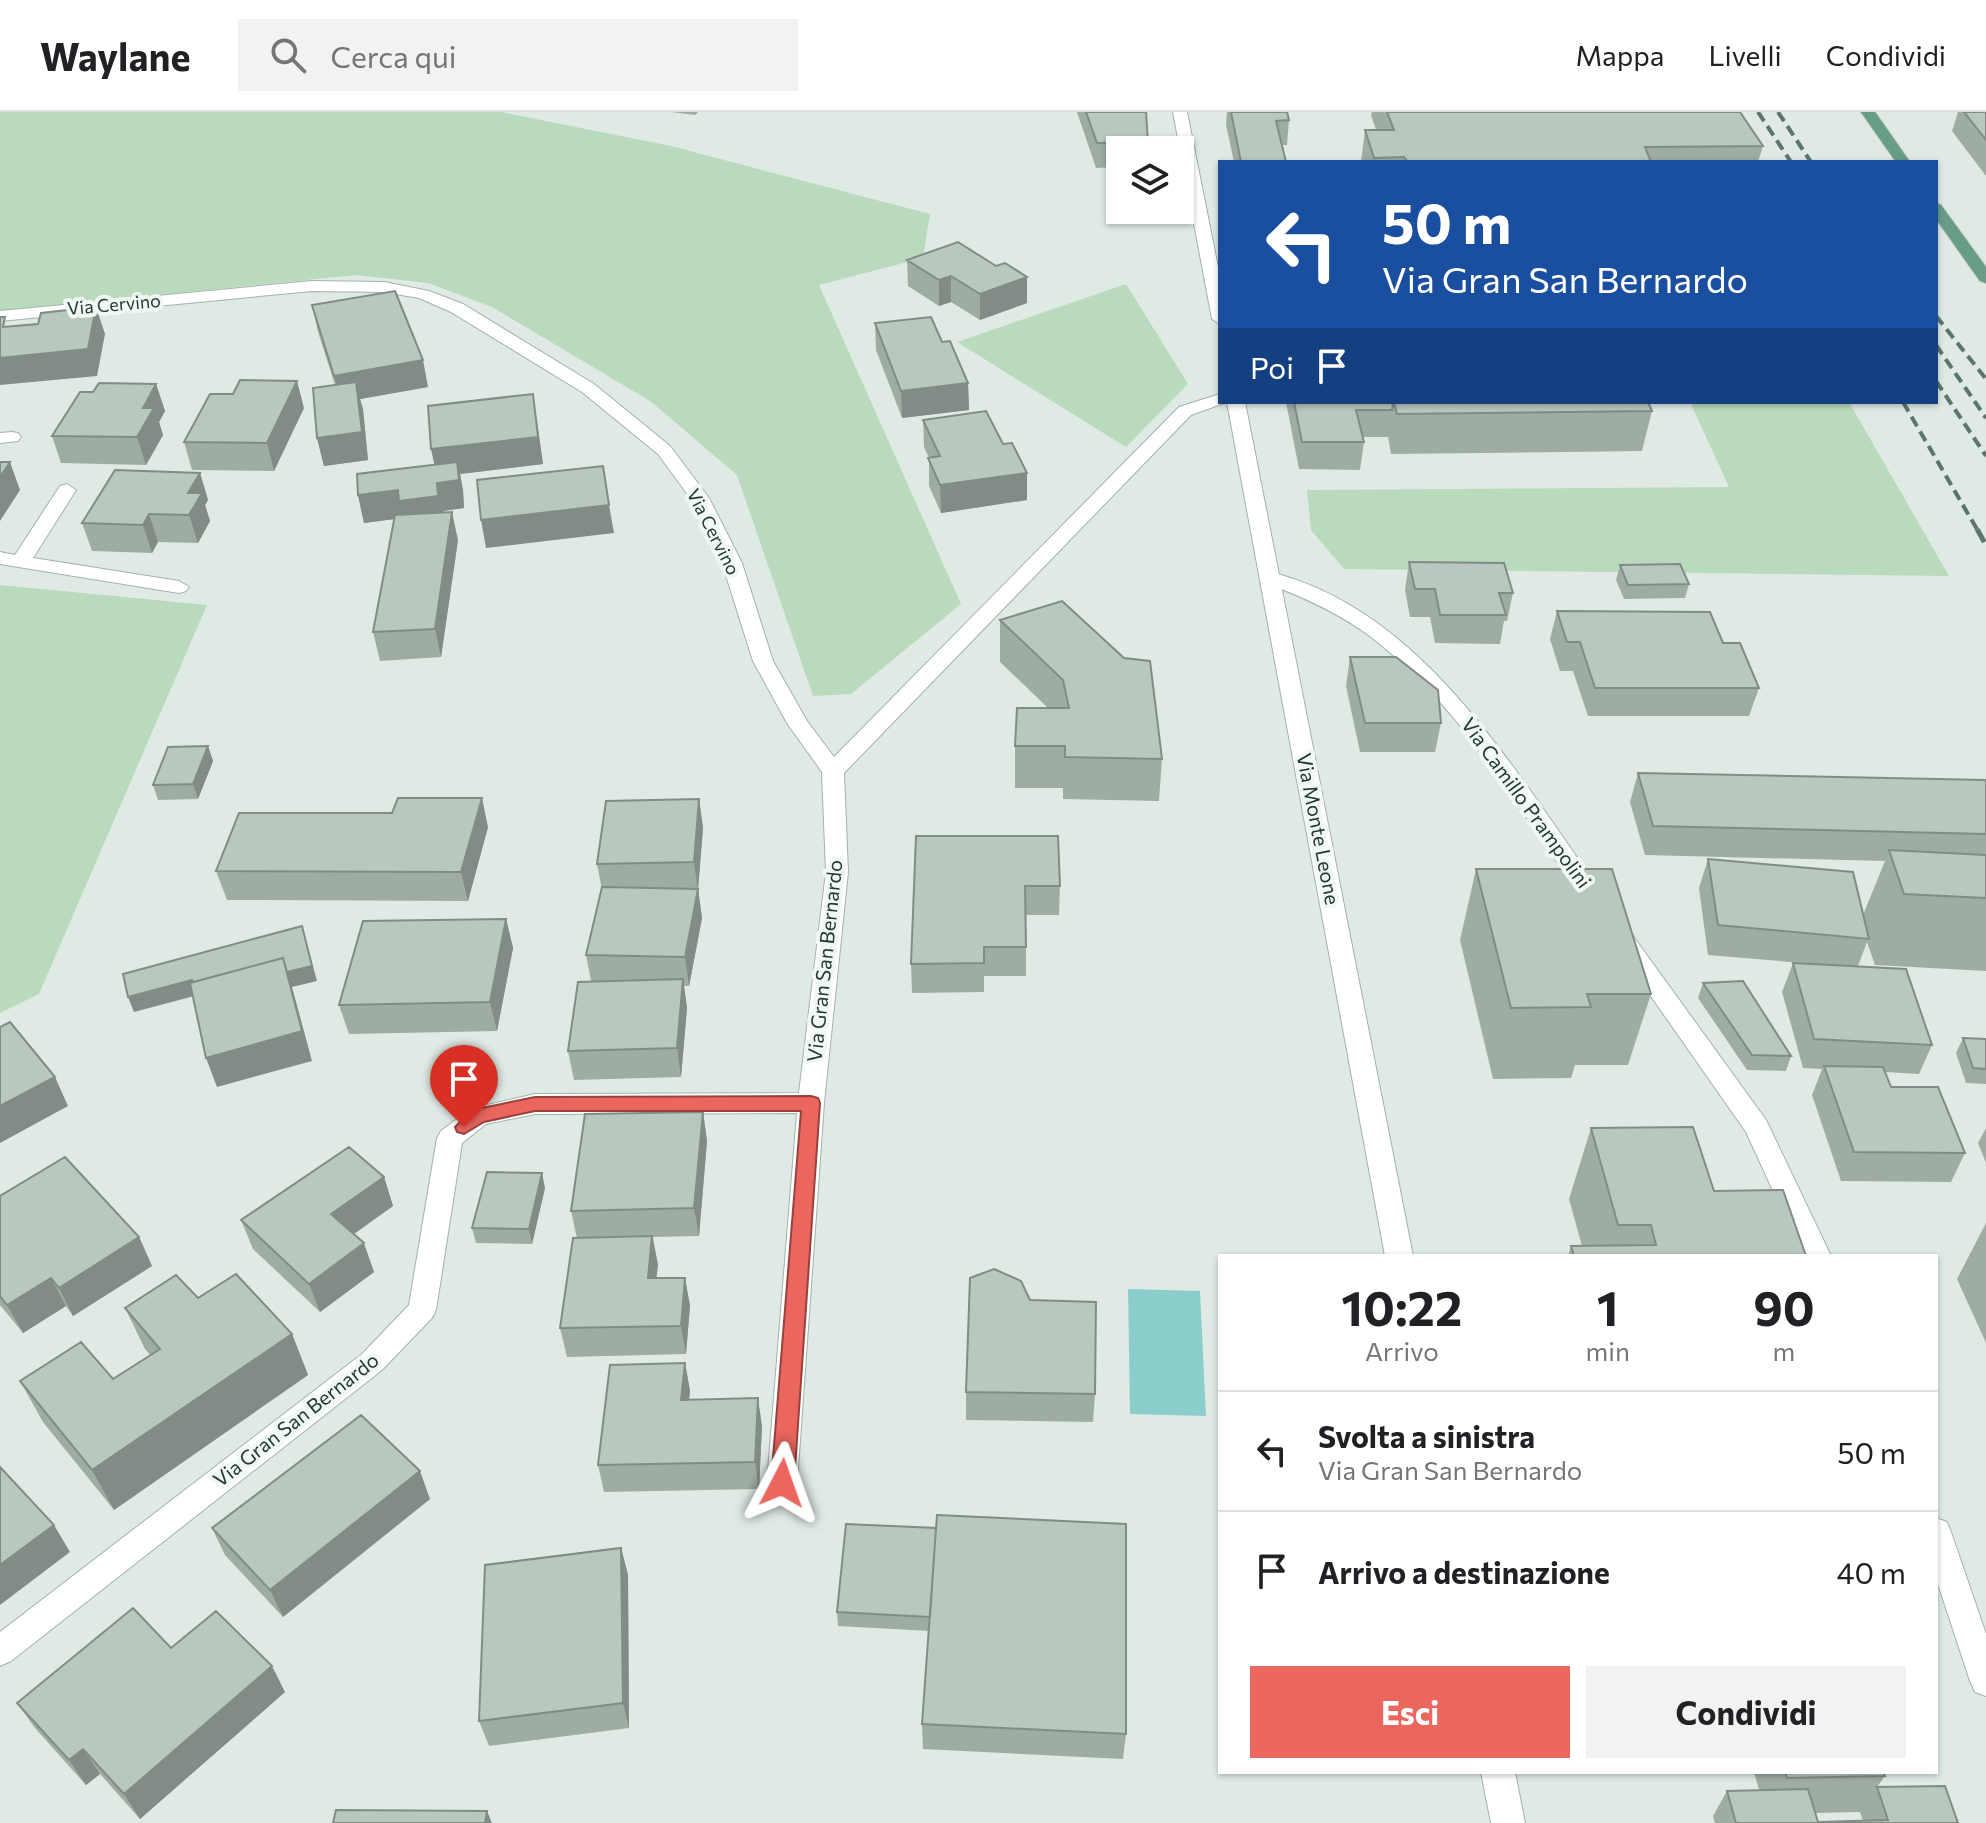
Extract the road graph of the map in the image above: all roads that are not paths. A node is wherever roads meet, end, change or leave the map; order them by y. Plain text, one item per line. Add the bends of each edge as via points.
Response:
1 (1180, 112) edge
2 (1868, 112) edge
3 (1902, 160) edge
4 (1938, 211) edge
5 (1986, 278) edge
6 (1218, 309) edge
7 (0, 316) edge
8 (1218, 400) edge
9 (1236, 404) edge
10 (67, 490) dead end
11 (0, 558) edge
12 (21, 561) junction
13 (1270, 578) junction
14 (179, 587) dead end
15 (833, 771) junction
16 (811, 1103) junction
17 (1399, 1254) edge
18 (1816, 1254) edge
19 (782, 1483) dead end
20 (1938, 1538) edge
21 (0, 1651) edge
22 (1986, 1681) edge
23 (1498, 1774) edge
24 (1508, 1823) edge

1 - 6 street
2 - 3 main road
4 - 5 main road
7 - 15 street, Via Cervino via 312,286 384,287 423,294 457,308 588,388 664,450 700,498 732,563 763,661
8 - 15 street via 1185,411
9 - 13 street, Via Monte Leone
10 - 12 street
11 - 12 street
12 - 14 street
13 - 17 street, Via Monte Leone
13 - 18 street, Via Camillo Prampolini via 1313,594 1378,633 1456,705 1757,1127
15 - 16 street, Via Gran San Bernardo via 837,872
16 - 19 street, Via Gran San Bernardo
16 - 21 street, Via Gran San Bernardo via 535,1104 479,1116 450,1138 422,1310 372,1362
20 - 22 street
23 - 24 street

